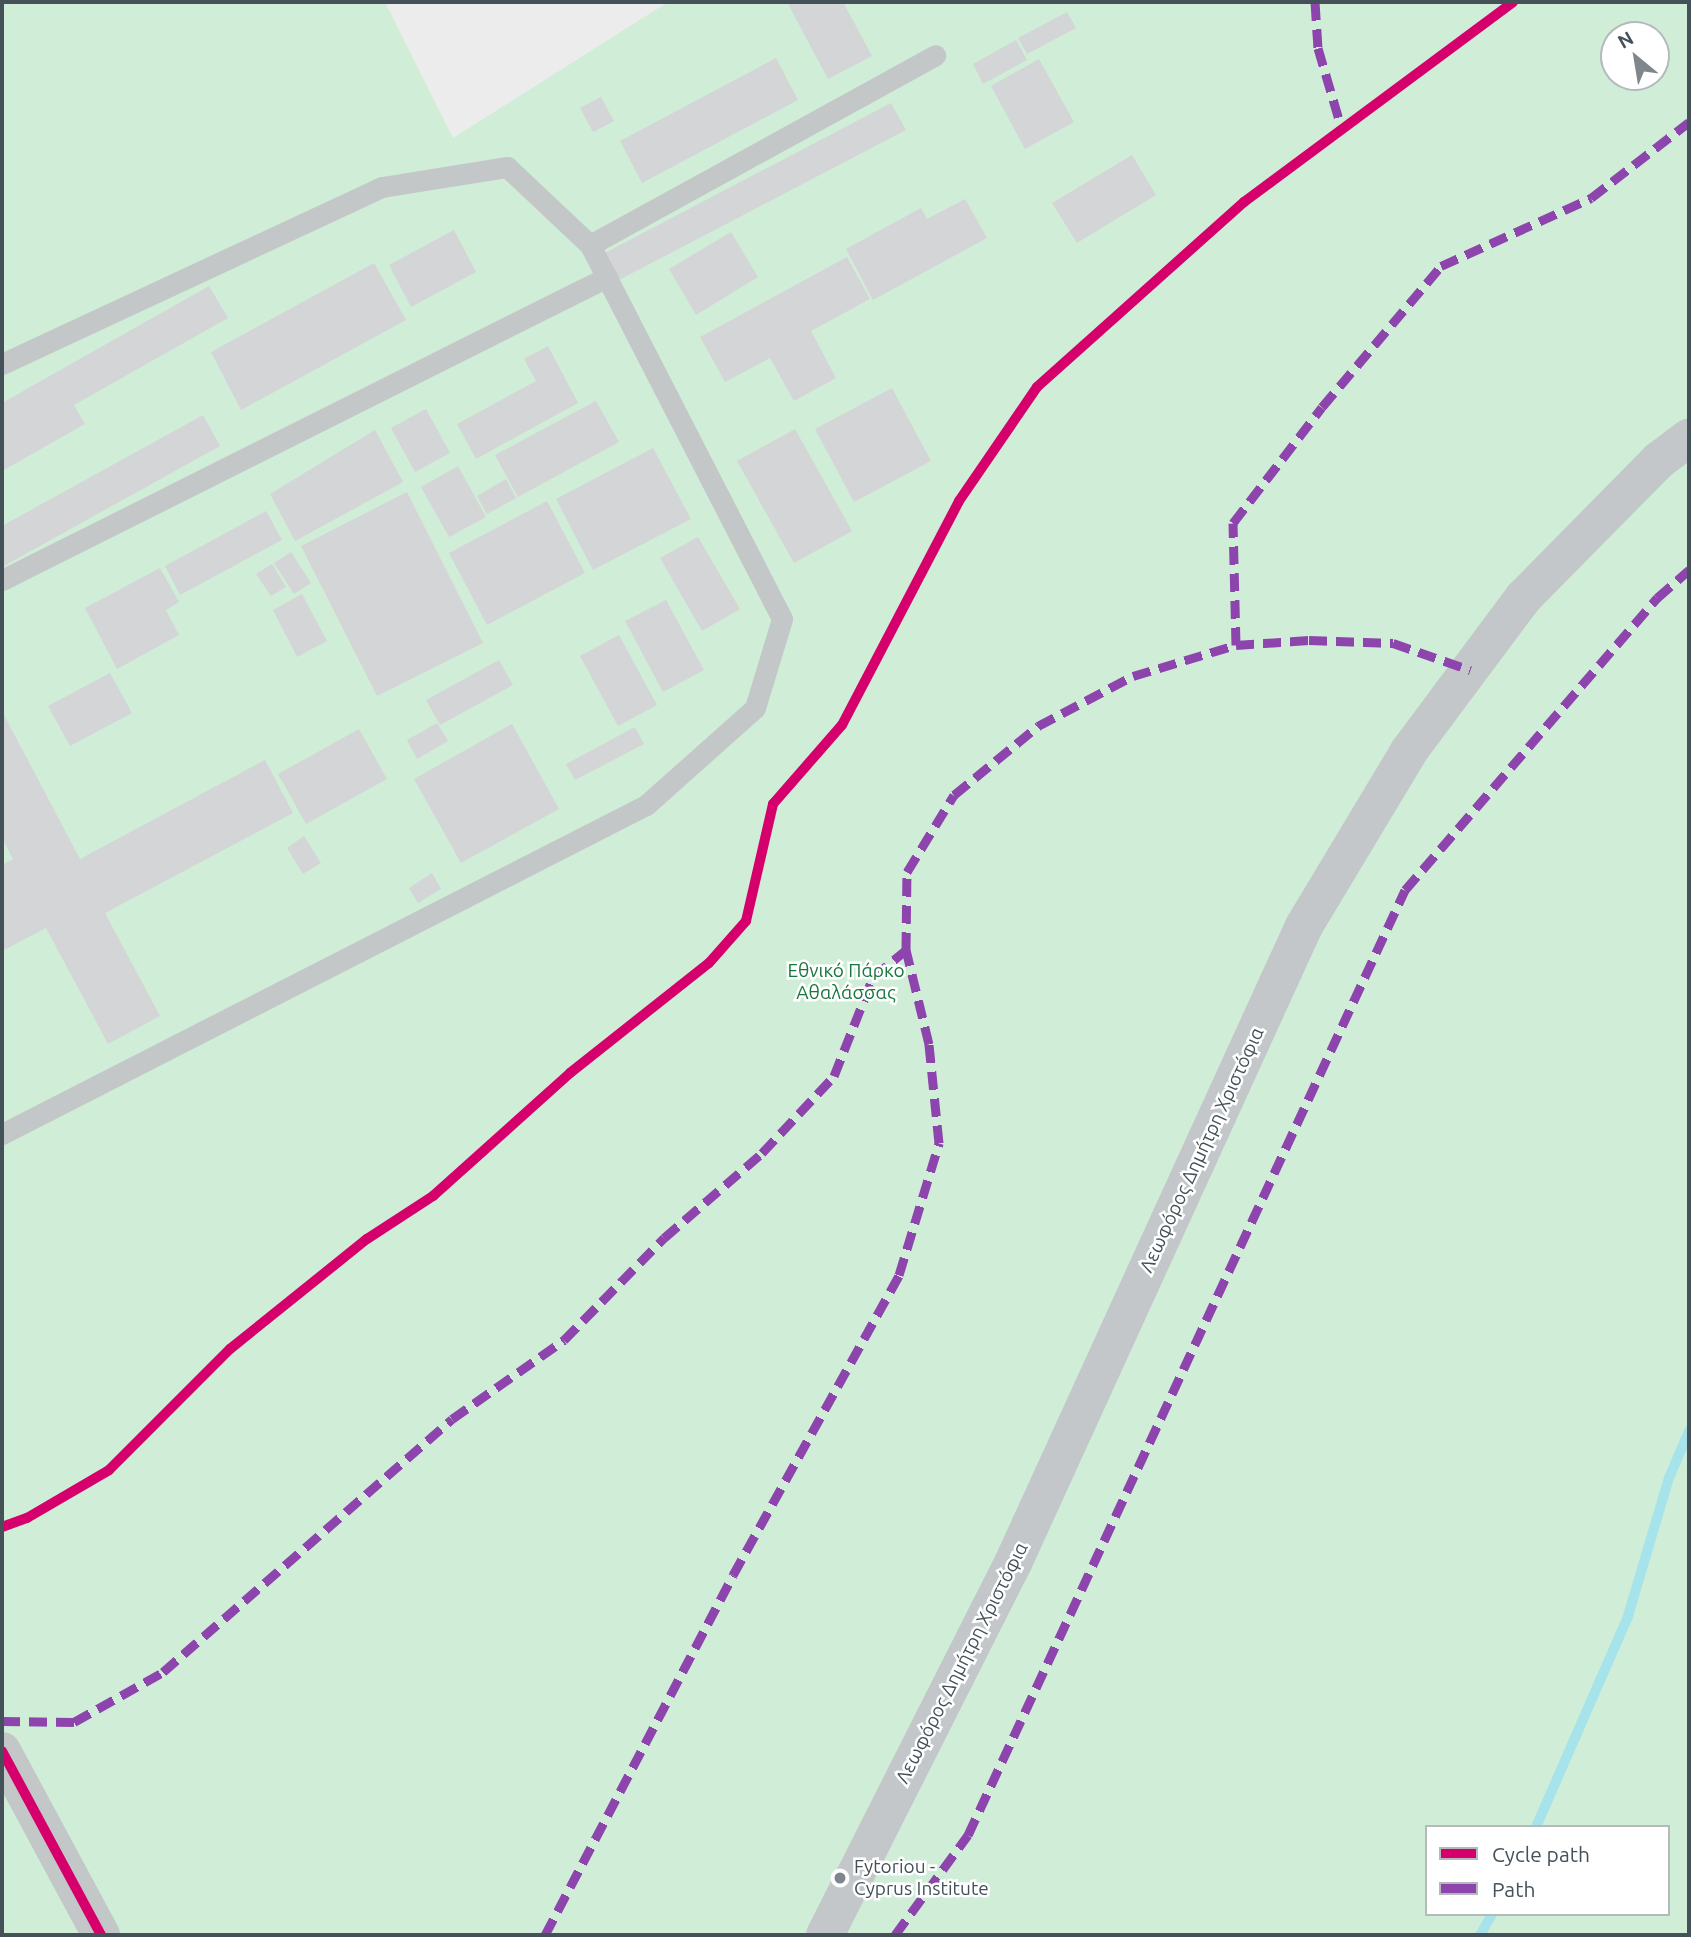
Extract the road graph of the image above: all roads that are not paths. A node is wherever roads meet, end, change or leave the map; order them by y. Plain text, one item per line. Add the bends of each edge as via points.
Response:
1 (935, 55) dead end
2 (590, 245) junction
3 (607, 277) junction
4 (2, 364) edge
5 (1689, 438) edge
6 (2, 580) edge
7 (2, 1134) edge
8 (2, 1751) edge
9 (100, 1935) edge
10 (824, 1935) edge

1 - 2 lane
2 - 3 lane
2 - 4 lane via 507,167 382,187
3 - 6 lane
3 - 7 lane via 782,619 755,708 646,805
5 - 10 main road, Λεωφόρος Δημήτρη Χριστόφια via 1658,461 1524,598 1409,751 1304,926 1013,1563
8 - 9 street

